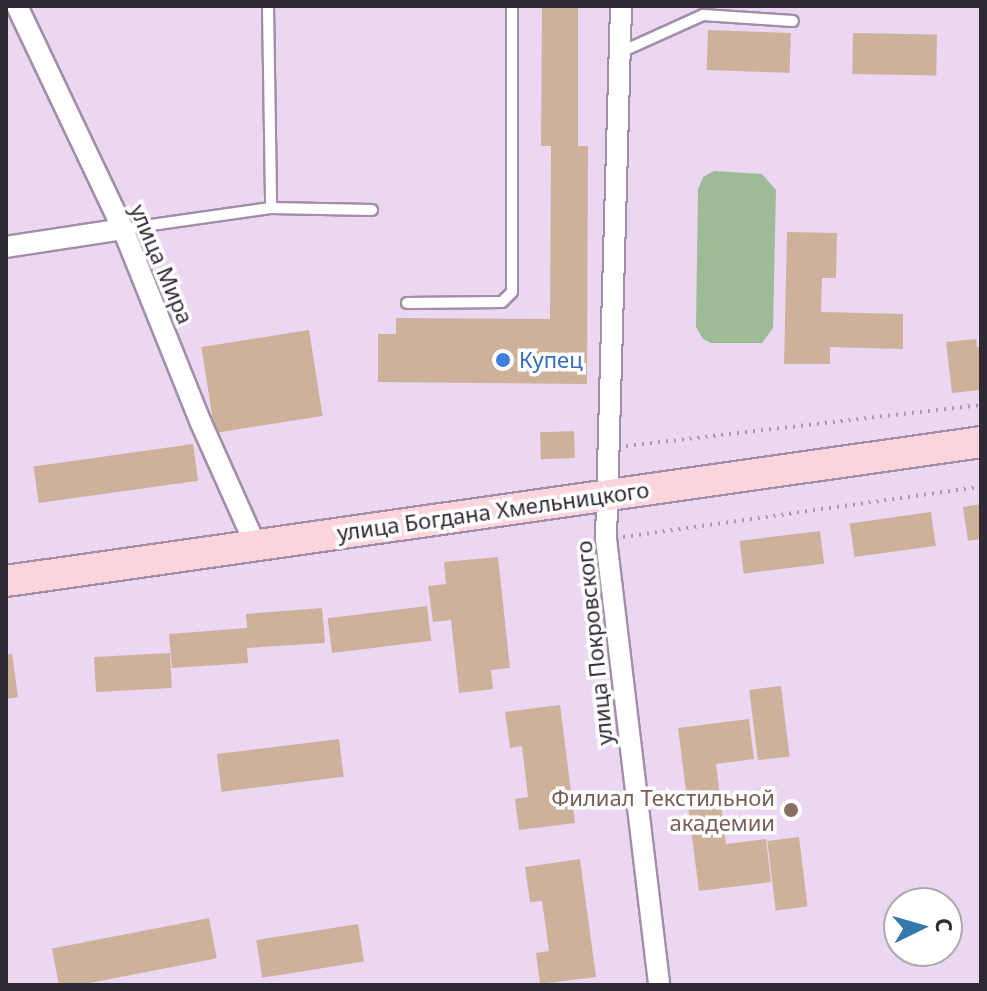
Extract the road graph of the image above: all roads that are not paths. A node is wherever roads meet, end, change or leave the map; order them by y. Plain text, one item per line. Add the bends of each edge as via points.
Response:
1 (17, 6) edge
2 (268, 6) edge
3 (512, 6) edge
4 (621, 6) edge
5 (793, 21) dead end
6 (621, 52) junction
7 (271, 208) junction
8 (372, 210) dead end
9 (123, 229) junction
10 (6, 247) edge
11 (407, 303) dead end
12 (981, 442) edge
13 (606, 496) junction
14 (255, 544) junction
15 (6, 581) edge
16 (659, 985) edge

1 - 9 street, улица Мира
2 - 7 lane
3 - 11 lane via 512,292 502,302
4 - 6 street, улица Покровского
5 - 6 lane via 703,15
6 - 13 street, улица Покровского
7 - 8 lane
7 - 9 lane
9 - 10 street
9 - 14 street, улица Мира
12 - 13 street, улица Богдана Хмельницкого
13 - 14 street, улица Богдана Хмельницкого
13 - 16 street, улица Покровского via 606,539
14 - 15 street, улица Богдана Хмельницкого

